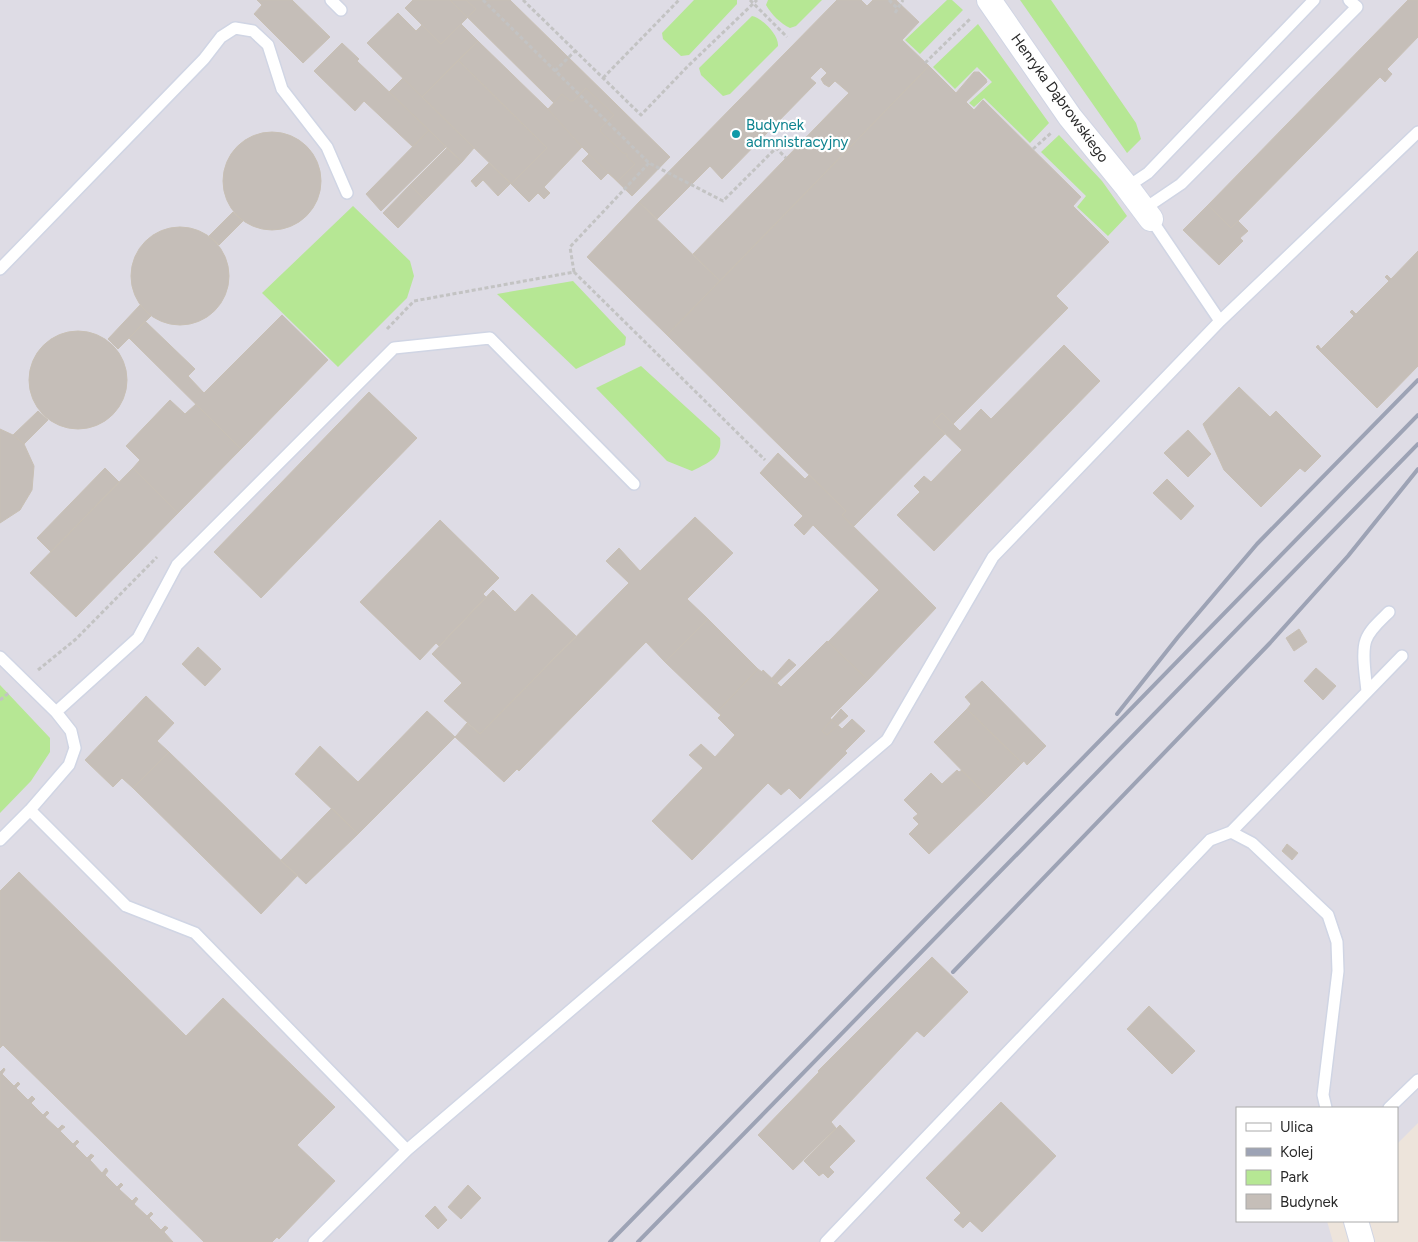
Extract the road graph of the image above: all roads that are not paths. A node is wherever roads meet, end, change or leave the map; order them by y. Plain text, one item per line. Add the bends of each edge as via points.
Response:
1 (330, 0) edge
2 (989, 0) edge
3 (1314, 0) edge
4 (1349, 0) edge
5 (341, 10) dead end
6 (1418, 132) edge
7 (1127, 187) junction
8 (347, 193) dead end
9 (1147, 214) junction
10 (0, 269) edge
11 (1220, 321) junction
12 (634, 484) dead end
13 (1389, 612) dead end
14 (1402, 656) dead end
15 (0, 657) edge
16 (1367, 692) junction
17 (56, 712) junction
18 (30, 810) junction
19 (1231, 832) junction
20 (0, 840) edge
21 (1418, 1080) edge
22 (1326, 1107) edge
23 (1389, 1107) edge
24 (407, 1150) junction
25 (1356, 1222) edge
26 (314, 1242) edge
27 (826, 1242) edge
28 (1362, 1242) edge

1 - 5 lane
2 - 7 street, Henryka Dąbrowskiego via 1070,117
3 - 7 lane via 1148,173
4 - 9 lane via 1356,7 1181,184
6 - 11 lane
7 - 9 street, Henryka Dąbrowskiego
8 - 10 lane via 327,147 282,89 268,45 253,31 235,28 221,37 204,59
9 - 11 lane
11 - 24 lane via 993,557 886,740
12 - 17 lane via 490,338 394,348 177,565 138,638
13 - 16 lane via 1366,640
14 - 16 lane
15 - 17 lane
16 - 19 lane
17 - 18 lane via 71,731 75,748 68,765
18 - 20 lane
18 - 24 lane via 126,906 195,933
19 - 22 lane via 1252,843 1328,915 1336,942 1338,971 1323,1095
19 - 27 lane via 1210,840
21 - 23 lane
24 - 26 lane
25 - 28 street

